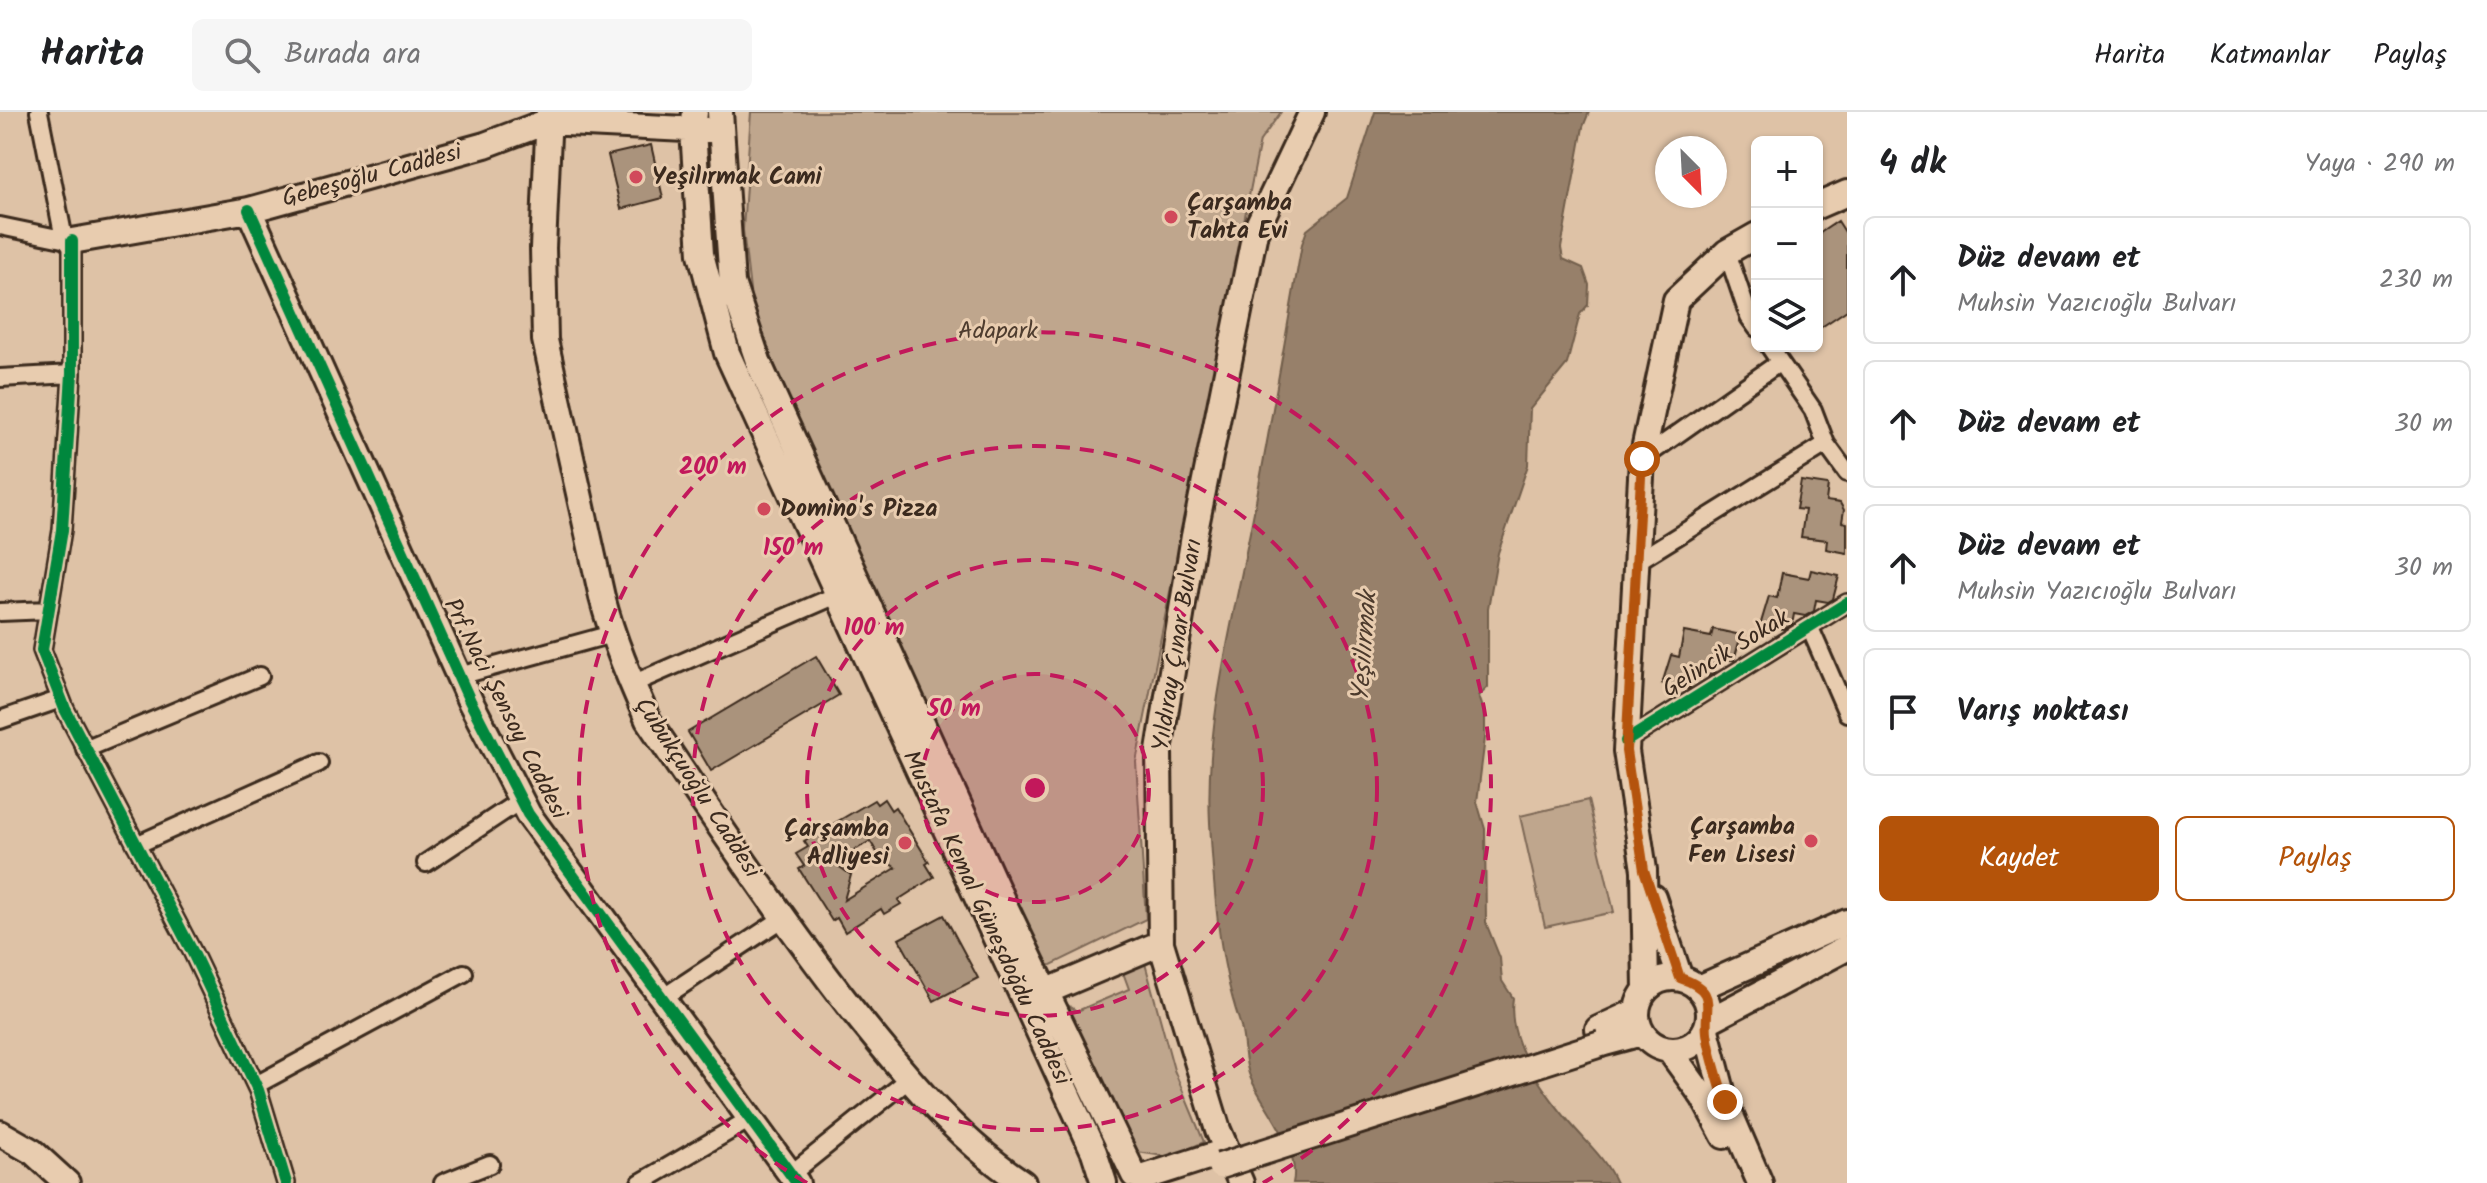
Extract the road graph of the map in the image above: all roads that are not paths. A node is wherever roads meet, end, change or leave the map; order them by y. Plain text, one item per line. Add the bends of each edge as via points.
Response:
1 (39, 112) edge
2 (1312, 112) edge
3 (548, 117) edge
4 (694, 121) edge
5 (720, 121) edge
6 (1847, 193) edge
7 (1823, 203) edge
8 (249, 210) junction
9 (0, 226) edge
10 (1751, 238) edge
11 (68, 240) junction
12 (1727, 252) junction
13 (1751, 320) edge
14 (1773, 352) edge
15 (1780, 362) junction
16 (72, 374) junction
17 (0, 378) edge
18 (1826, 444) junction
19 (1642, 459) junction
20 (1847, 473) edge
21 (1636, 562) junction
22 (837, 595) junction
23 (1847, 603) edge
24 (49, 610) junction
25 (0, 612) edge
26 (1810, 628) junction
27 (612, 634) junction
28 (260, 676) dead end
29 (459, 676) junction
30 (632, 684) junction
31 (61, 699) junction
32 (1847, 713) edge
33 (0, 720) edge
34 (1626, 741) junction
35 (85, 749) junction
36 (319, 763) dead end
37 (521, 800) junction
38 (136, 845) junction
39 (426, 863) dead end
40 (1644, 870) junction
41 (782, 919) junction
42 (1847, 922) edge
43 (1161, 943) junction
44 (1847, 948) edge
45 (464, 973) dead end
46 (1690, 983) junction
47 (1045, 992) junction
48 (661, 999) junction
49 (1642, 1011) junction
50 (1708, 1025) junction
51 (1669, 1050) junction
52 (908, 1080) junction
53 (256, 1085) junction
54 (750, 1119) junction
55 (0, 1133) edge
56 (1220, 1160) junction
57 (490, 1164) dead end
58 (794, 1179) edge
59 (1134, 1180) edge
60 (67, 1183) edge
61 (286, 1183) edge
62 (443, 1183) edge
63 (640, 1183) edge
64 (1023, 1183) edge
65 (1104, 1183) edge
66 (1179, 1183) edge
67 (1241, 1183) edge
68 (1749, 1183) edge
69 (1760, 1183) edge

1 - 11 street
2 - 43 main road, Yıldıray Çınar Bulvarı via 1255,232 1194,536 1159,751
3 - 4 main road, Gebeşoğlu Caddesi
3 - 8 main road, Gebeşoğlu Caddesi via 485,145
3 - 27 main road, Çubukçuoğlu Caddesi via 545,340
4 - 5 main road, Gebeşoğlu Caddesi
4 - 22 main road, Mustafa Kemal Güneşdoğdu Caddesi via 701,254 727,353
5 - 47 main road, Mustafa Kemal Güneşdoğdu Caddesi via 732,283 759,364
6 - 7 main road
8 - 11 main road, Gebeşoğlu Caddesi
8 - 29 main road, Prf.Naci Şensoy Caddesi
9 - 11 street
10 - 12 main road
11 - 16 street
12 - 13 street
12 - 19 main road via 1676,300
14 - 15 street
15 - 18 street via 1813,410
15 - 19 street
16 - 17 street
16 - 24 street via 62,530
18 - 20 street
18 - 21 street
19 - 21 main road
21 - 34 main road
22 - 30 street
22 - 65 main road, Mustafa Kemal Güneşdoğdu Caddesi
23 - 26 street, Gelincik Sokak
24 - 25 street
24 - 31 street via 42,650
26 - 32 street
26 - 34 street, Gelincik Sokak
27 - 29 street
27 - 30 main road, Çubukçuoğlu Caddesi
28 - 35 street
29 - 37 main road, Prf.Naci Şensoy Caddesi
30 - 41 main road, Çubukçuoğlu Caddesi via 648,720
31 - 33 street
31 - 35 street
34 - 40 main road
35 - 38 street
36 - 38 street
37 - 39 street
37 - 48 main road, Prf.Naci Şensoy Caddesi
38 - 53 street
40 - 46 main road
40 - 49 main road
41 - 48 street
41 - 52 main road, Çubukçuoğlu Caddesi
42 - 46 main road
43 - 47 main road
43 - 67 main road, Yıldıray Çınar Bulvarı via 1218,1130
44 - 50 main road
45 - 53 street
46 - 49 main road via 1667,978
46 - 50 main road via 1710,1008
47 - 59 main road, Mustafa Kemal Güneşdoğdu Caddesi
48 - 54 main road, Prf.Naci Şensoy Caddesi
49 - 51 main road via 1658,1047
49 - 56 main road via 1600,1036
50 - 51 main road via 1691,1046
50 - 69 main road via 1725,1102
51 - 68 main road via 1703,1097
52 - 58 street
52 - 64 main road, Çubukçuoğlu Caddesi via 992,1162
53 - 61 street
54 - 58 main road, Prf.Naci Şensoy Caddesi
54 - 63 street
55 - 60 main road via 33,1152
56 - 59 main road
56 - 66 main road
57 - 62 street

